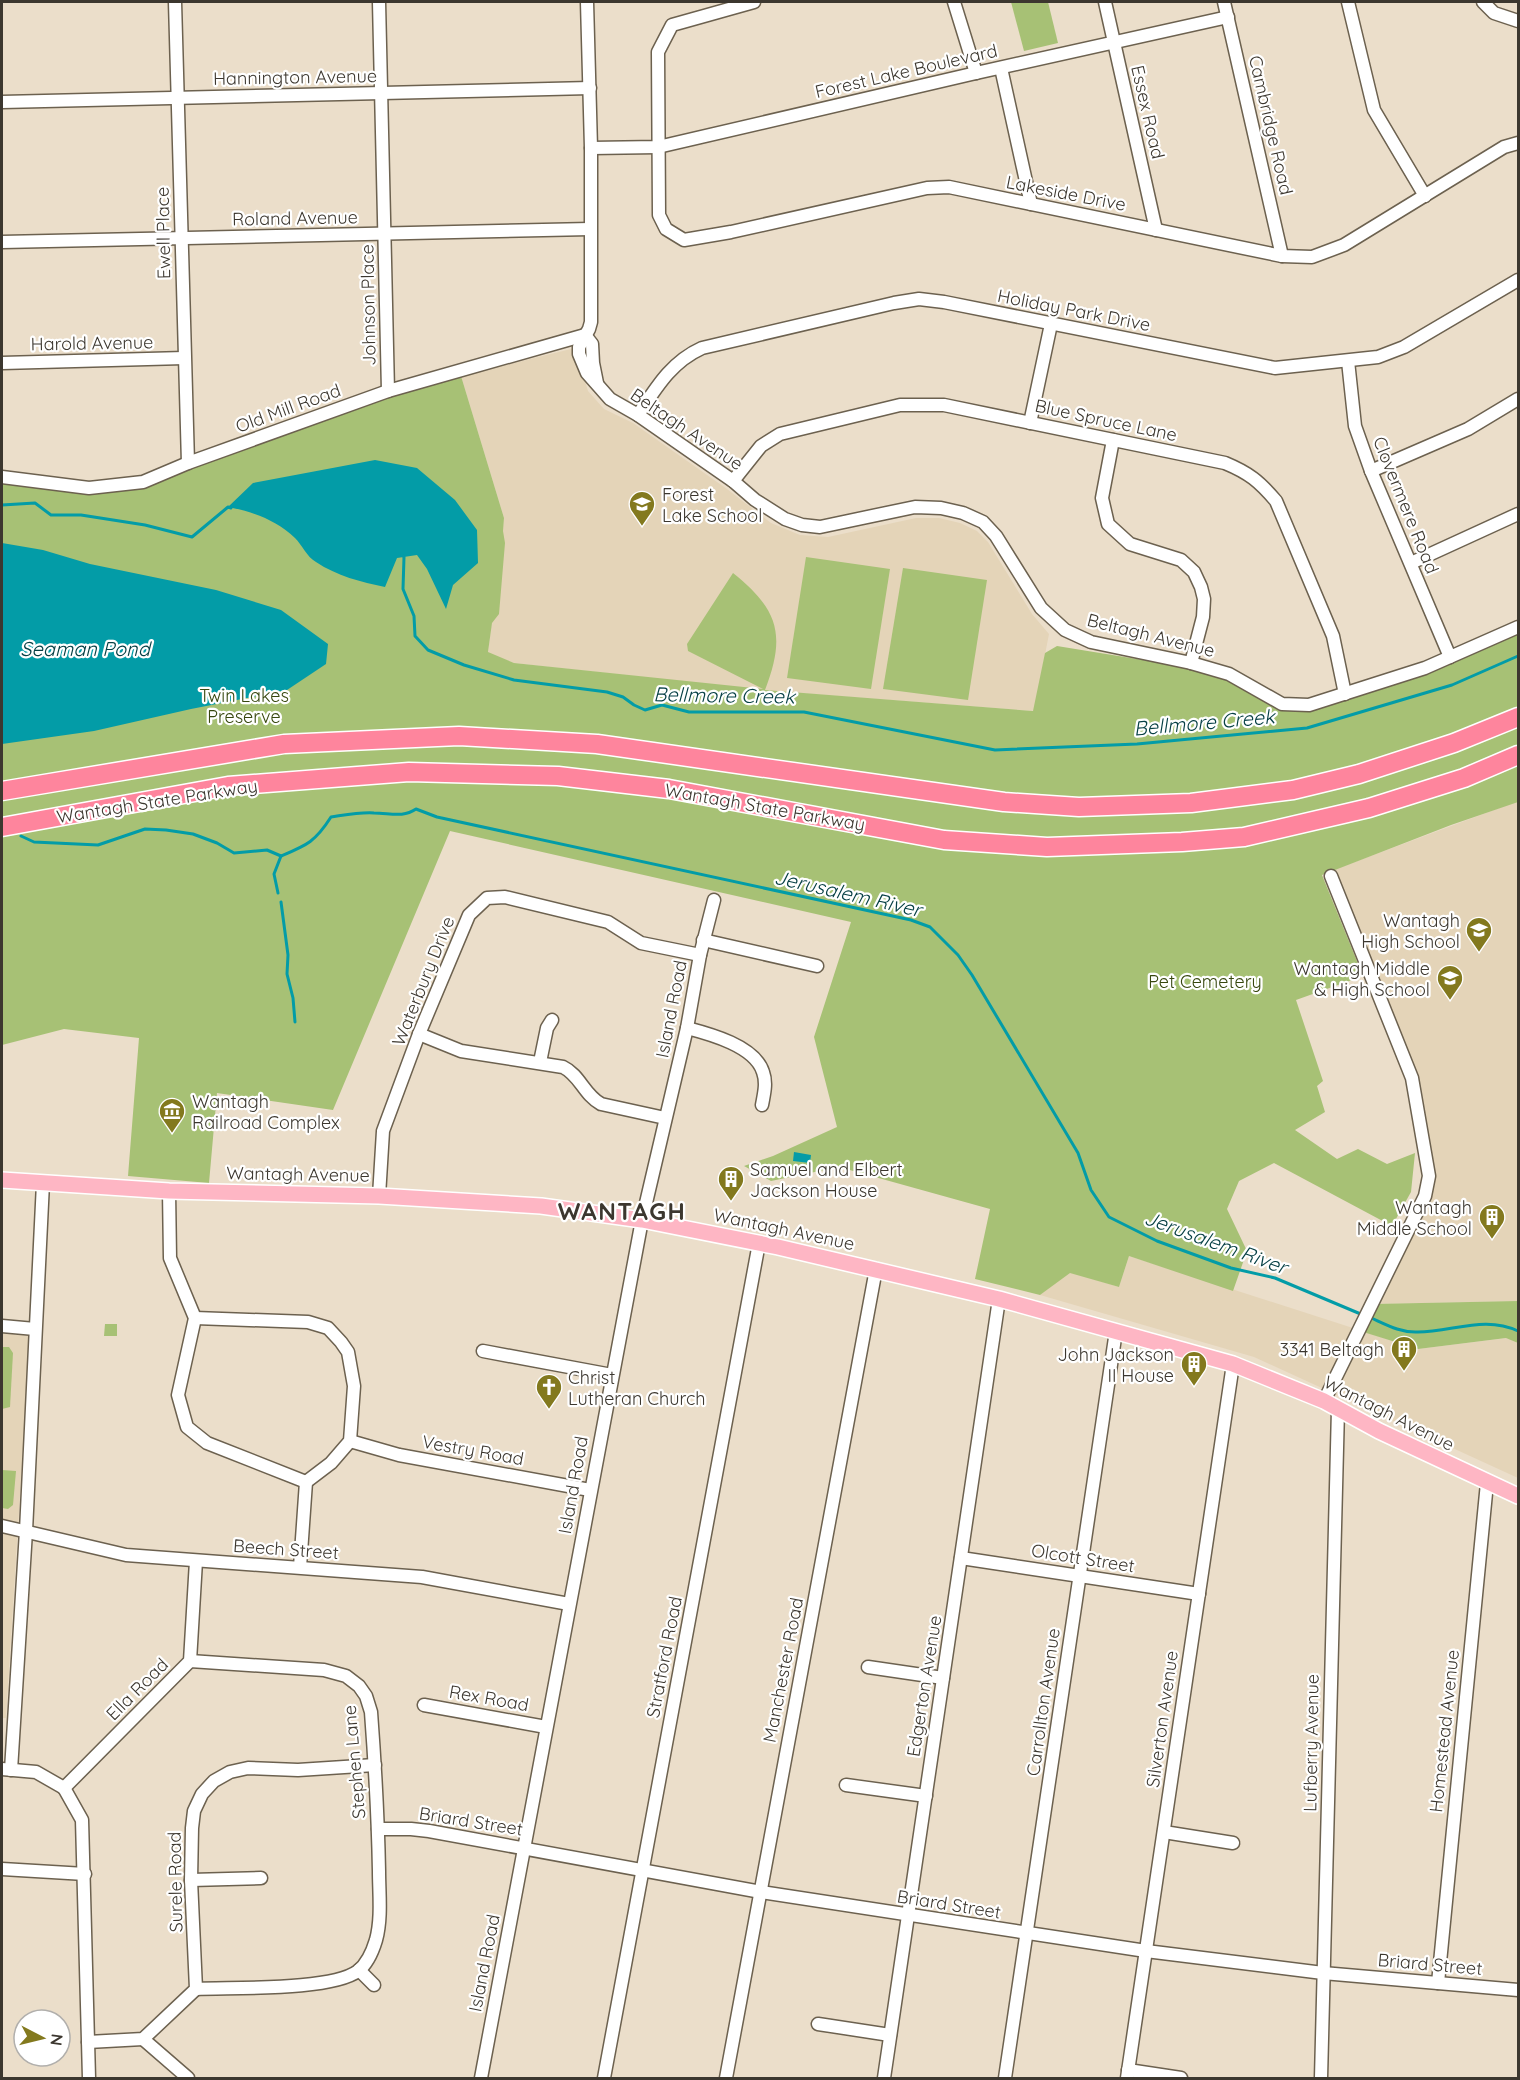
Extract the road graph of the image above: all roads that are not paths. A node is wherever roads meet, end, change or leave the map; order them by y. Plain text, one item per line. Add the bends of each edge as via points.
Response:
1 (175, 2) edge
2 (379, 2) edge
3 (587, 2) edge
4 (754, 2) edge
5 (954, 2) edge
6 (1105, 2) edge
7 (1224, 2) edge
8 (1348, 2) edge
9 (1483, 2) edge
10 (1228, 17) junction
11 (1518, 21) edge
12 (1114, 43) junction
13 (1001, 68) junction
14 (976, 73) junction
15 (590, 88) junction
16 (381, 93) junction
17 (177, 98) junction
18 (2, 102) edge
19 (1518, 143) edge
20 (658, 147) junction
21 (591, 148) junction
22 (1425, 196) junction
23 (1031, 204) junction
24 (590, 229) junction
25 (1156, 230) junction
26 (385, 234) junction
27 (181, 238) junction
28 (2, 242) edge
29 (1282, 256) junction
30 (1518, 280) edge
31 (1051, 324) junction
32 (585, 336) junction
33 (184, 358) junction
34 (1348, 361) junction
35 (2, 363) edge
36 (388, 391) junction
37 (1518, 399) edge
38 (638, 415) junction
39 (1030, 423) junction
40 (1113, 440) junction
41 (188, 463) junction
42 (1371, 471) junction
43 (2, 477) edge
44 (733, 481) junction
45 (1518, 514) edge
46 (1411, 563) junction
47 (1518, 627) edge
48 (1449, 657) junction
49 (1191, 663) junction
50 (1345, 694) junction
51 (1518, 717) edge
52 (1518, 755) edge
53 (2, 791) edge
54 (2, 827) edge
55 (1331, 876) dead end
56 (714, 900) dead end
57 (703, 940) junction
58 (700, 955) junction
59 (816, 966) dead end
60 (552, 1020) dead end
61 (687, 1028) junction
62 (419, 1034) junction
63 (540, 1062) junction
64 (762, 1105) dead end
65 (665, 1118) junction
66 (2, 1180) edge
67 (43, 1183) junction
68 (169, 1191) junction
69 (379, 1196) junction
70 (642, 1220) junction
71 (759, 1243) junction
72 (876, 1269) junction
73 (999, 1299) junction
74 (195, 1318) junction
75 (2, 1326) edge
76 (35, 1329) junction
77 (1116, 1330) junction
78 (483, 1352) dead end
79 (1233, 1364) junction
80 (612, 1375) junction
81 (1331, 1405) junction
82 (350, 1441) junction
83 (306, 1482) junction
84 (1486, 1483) junction
85 (590, 1490) junction
86 (1518, 1496) edge
87 (2, 1526) edge
88 (26, 1532) junction
89 (961, 1558) junction
90 (195, 1561) junction
91 (300, 1568) junction
92 (1080, 1576) junction
93 (1199, 1594) junction
94 (569, 1604) junction
95 (190, 1661) junction
96 (868, 1666) dead end
97 (943, 1678) junction
98 (424, 1705) dead end
99 (546, 1727) junction
100 (375, 1765) junction
101 (6, 1769) edge
102 (846, 1785) dead end
103 (64, 1788) junction
104 (926, 1796) junction
105 (378, 1829) junction
106 (1164, 1832) junction
107 (1233, 1843) dead end
108 (524, 1848) junction
109 (2, 1869) edge
110 (642, 1870) junction
111 (85, 1874) junction
112 (261, 1878) dead end
113 (191, 1880) junction
114 (761, 1892) junction
115 (908, 1916) junction
116 (1027, 1934) junction
117 (1146, 1951) junction
118 (358, 1970) junction
119 (1323, 1973) junction
120 (1437, 1983) junction
121 (374, 1985) dead end
122 (196, 1989) junction
123 (1518, 1990) edge
124 (818, 2024) dead end
125 (890, 2035) junction
126 (143, 2039) junction
127 (88, 2042) junction
128 (1128, 2074) edge
129 (89, 2079) edge
130 (188, 2079) edge
131 (481, 2079) edge
132 (604, 2079) edge
133 (726, 2079) edge
134 (884, 2079) edge
135 (1005, 2079) edge
136 (1182, 2079) edge
137 (1321, 2079) edge

1 - 17 street, Ewell Place
2 - 16 street, Johnson Place
3 - 15 street
4 - 20 street, Lakeside Drive via 672,25 658,52
5 - 14 street
6 - 12 street, Essex Road
7 - 10 street, Cambridge Road
8 - 22 street via 1374,110
9 - 11 street via 1494,13
10 - 12 street, Forest Lake Boulevard
10 - 29 street, Cambridge Road
12 - 13 street, Forest Lake Boulevard
12 - 25 street, Essex Road
13 - 14 street, Forest Lake Boulevard
13 - 23 street
14 - 20 street, Forest Lake Boulevard
15 - 16 street, Hannington Avenue
15 - 21 street
16 - 17 street, Hannington Avenue
16 - 26 street, Johnson Place
17 - 18 street, Hannington Avenue
17 - 27 street, Ewell Place
19 - 22 street, Lakeside Drive via 1504,147
20 - 21 street, Forest Lake Boulevard
20 - 23 street, Lakeside Drive via 659,216 666,229 684,240 927,188 949,188
21 - 24 street
22 - 29 street, Lakeside Drive via 1344,245 1312,257
23 - 25 street, Lakeside Drive
24 - 26 street, Roland Avenue
24 - 32 street via 591,322
25 - 29 street, Lakeside Drive
26 - 27 street, Roland Avenue
26 - 36 street, Johnson Place
27 - 28 street, Roland Avenue
27 - 33 street, Ewell Place
30 - 34 street, Holiday Park Drive via 1404,347 1378,357
31 - 34 street, Holiday Park Drive via 1275,368
31 - 38 street, Holiday Park Drive via 944,302 919,299 894,303 702,348 672,368
31 - 39 street
32 - 36 street, Old Mill Road
32 - 38 street, Beltagh Avenue via 579,354 586,373 610,399
33 - 35 street, Harold Avenue
33 - 41 street, Ewell Place
34 - 42 street, Clovermere Road via 1355,426
36 - 41 street, Old Mill Road
37 - 42 street via 1468,429
38 - 44 street, Beltagh Avenue
39 - 40 street, Blue Spruce Lane
39 - 44 street, Blue Spruce Lane via 944,405 900,405 780,434 761,446
40 - 49 street via 1102,498 1108,524 1130,544 1181,560 1194,572 1201,587 1203,617
40 - 50 street, Blue Spruce Lane via 1225,463 1261,483 1276,501 1333,636
41 - 43 street, Old Mill Road via 143,482 89,488
42 - 46 street, Clovermere Road
44 - 49 street, Beltagh Avenue via 777,514 802,525 827,526 915,507 963,513 983,522 996,536 1041,608 1065,630 1091,642
45 - 46 street
46 - 48 street, Clovermere Road
47 - 48 street, Beltagh Avenue
48 - 50 street, Beltagh Avenue
49 - 50 street, Beltagh Avenue via 1229,674 1282,704 1309,705
51 - 53 highway, Wantagh State Parkway via 1359,774 1293,790 1191,803 1079,807 1004,802 597,744 459,736 284,744
52 - 54 highway, Wantagh State Parkway via 1464,778 1370,808 1244,837 1182,842 1047,847 944,840 669,789 558,776 409,772 228,786
55 - 81 street via 1412,1078 1429,1176 1425,1196 1365,1321
56 - 57 street, Island Road
57 - 58 street, Island Road
57 - 59 street
58 - 61 street, Island Road
58 - 62 street, Waterbury Drive via 642,943 609,922 505,897 487,898 469,915
60 - 63 street
61 - 64 street via 720,1037 756,1061 766,1084
61 - 65 street, Island Road
62 - 63 street via 461,1051
62 - 69 street, Waterbury Drive via 383,1131
63 - 65 street via 568,1070 588,1095 601,1104
65 - 70 street, Island Road
66 - 67 main road, Wantagh Avenue
67 - 68 main road, Wantagh Avenue
67 - 76 street
68 - 69 main road, Wantagh Avenue
68 - 74 street via 170,1258
69 - 70 main road, Wantagh Avenue via 540,1206
70 - 71 main road, Wantagh Avenue
70 - 80 street, Island Road
71 - 72 main road, Wantagh Avenue
71 - 110 street, Stratford Road
72 - 73 main road, Wantagh Avenue
72 - 114 street, Manchester Road
73 - 77 main road, Wantagh Avenue
73 - 89 street, Edgerton Avenue
74 - 82 street via 308,1322 328,1328 348,1352 354,1386
74 - 83 street via 178,1395 187,1427 207,1443
75 - 76 street
76 - 88 street
77 - 79 main road, Wantagh Avenue
77 - 92 street, Carrollton Avenue
78 - 80 street
79 - 81 main road, Wantagh Avenue
79 - 93 street, Silverton Avenue
80 - 85 street, Island Road
81 - 84 main road, Wantagh Avenue
81 - 119 street, Lufberry Avenue
82 - 83 street via 331,1463
82 - 85 street, Vestry Road via 399,1455
83 - 91 street
84 - 86 main road, Wantagh Avenue
84 - 120 street, Homestead Avenue
85 - 94 street, Island Road
87 - 88 street, Beech Street
88 - 90 street, Beech Street via 126,1555
88 - 101 street
89 - 92 street, Olcott Street
89 - 97 street, Edgerton Avenue
90 - 91 street, Beech Street
90 - 95 street, Ella Road
91 - 94 street, Beech Street via 422,1577
92 - 93 street, Olcott Street
92 - 116 street, Carrollton Avenue
93 - 106 street, Silverton Avenue
94 - 99 street, Island Road
95 - 100 street, Stephen Lane via 324,1670 346,1676 366,1695
95 - 103 street, Ella Road
96 - 97 street
97 - 104 street, Edgerton Avenue
98 - 99 street, Rex Road
99 - 108 street, Island Road
100 - 105 street, Stephen Lane
100 - 113 street, Surele Road via 298,1770 248,1768 214,1781 194,1810
101 - 103 street via 36,1772
102 - 104 street
103 - 111 street via 82,1820
104 - 115 street, Edgerton Avenue
105 - 108 street, Briard Street via 420,1830
105 - 118 street, Stephen Lane via 377,1938 371,1955
106 - 107 street
106 - 117 street, Silverton Avenue
108 - 110 street, Briard Street
108 - 131 street, Island Road
109 - 111 street
110 - 114 street, Briard Street
110 - 132 street, Stratford Road
111 - 127 street
112 - 113 street
113 - 122 street, Surele Road
114 - 115 street, Briard Street
114 - 133 street, Manchester Road
115 - 116 street, Briard Street
115 - 125 street, Edgerton Avenue
116 - 117 street, Briard Street
116 - 135 street, Carrollton Avenue
117 - 119 street, Briard Street
117 - 128 street, Silverton Avenue
118 - 121 street
118 - 122 street via 317,1984
119 - 120 street, Briard Street
119 - 137 street, Lufberry Avenue
120 - 123 street, Briard Street
122 - 126 street
124 - 125 street
125 - 134 street, Edgerton Avenue
126 - 127 street
126 - 130 street
127 - 129 street
128 - 136 street

